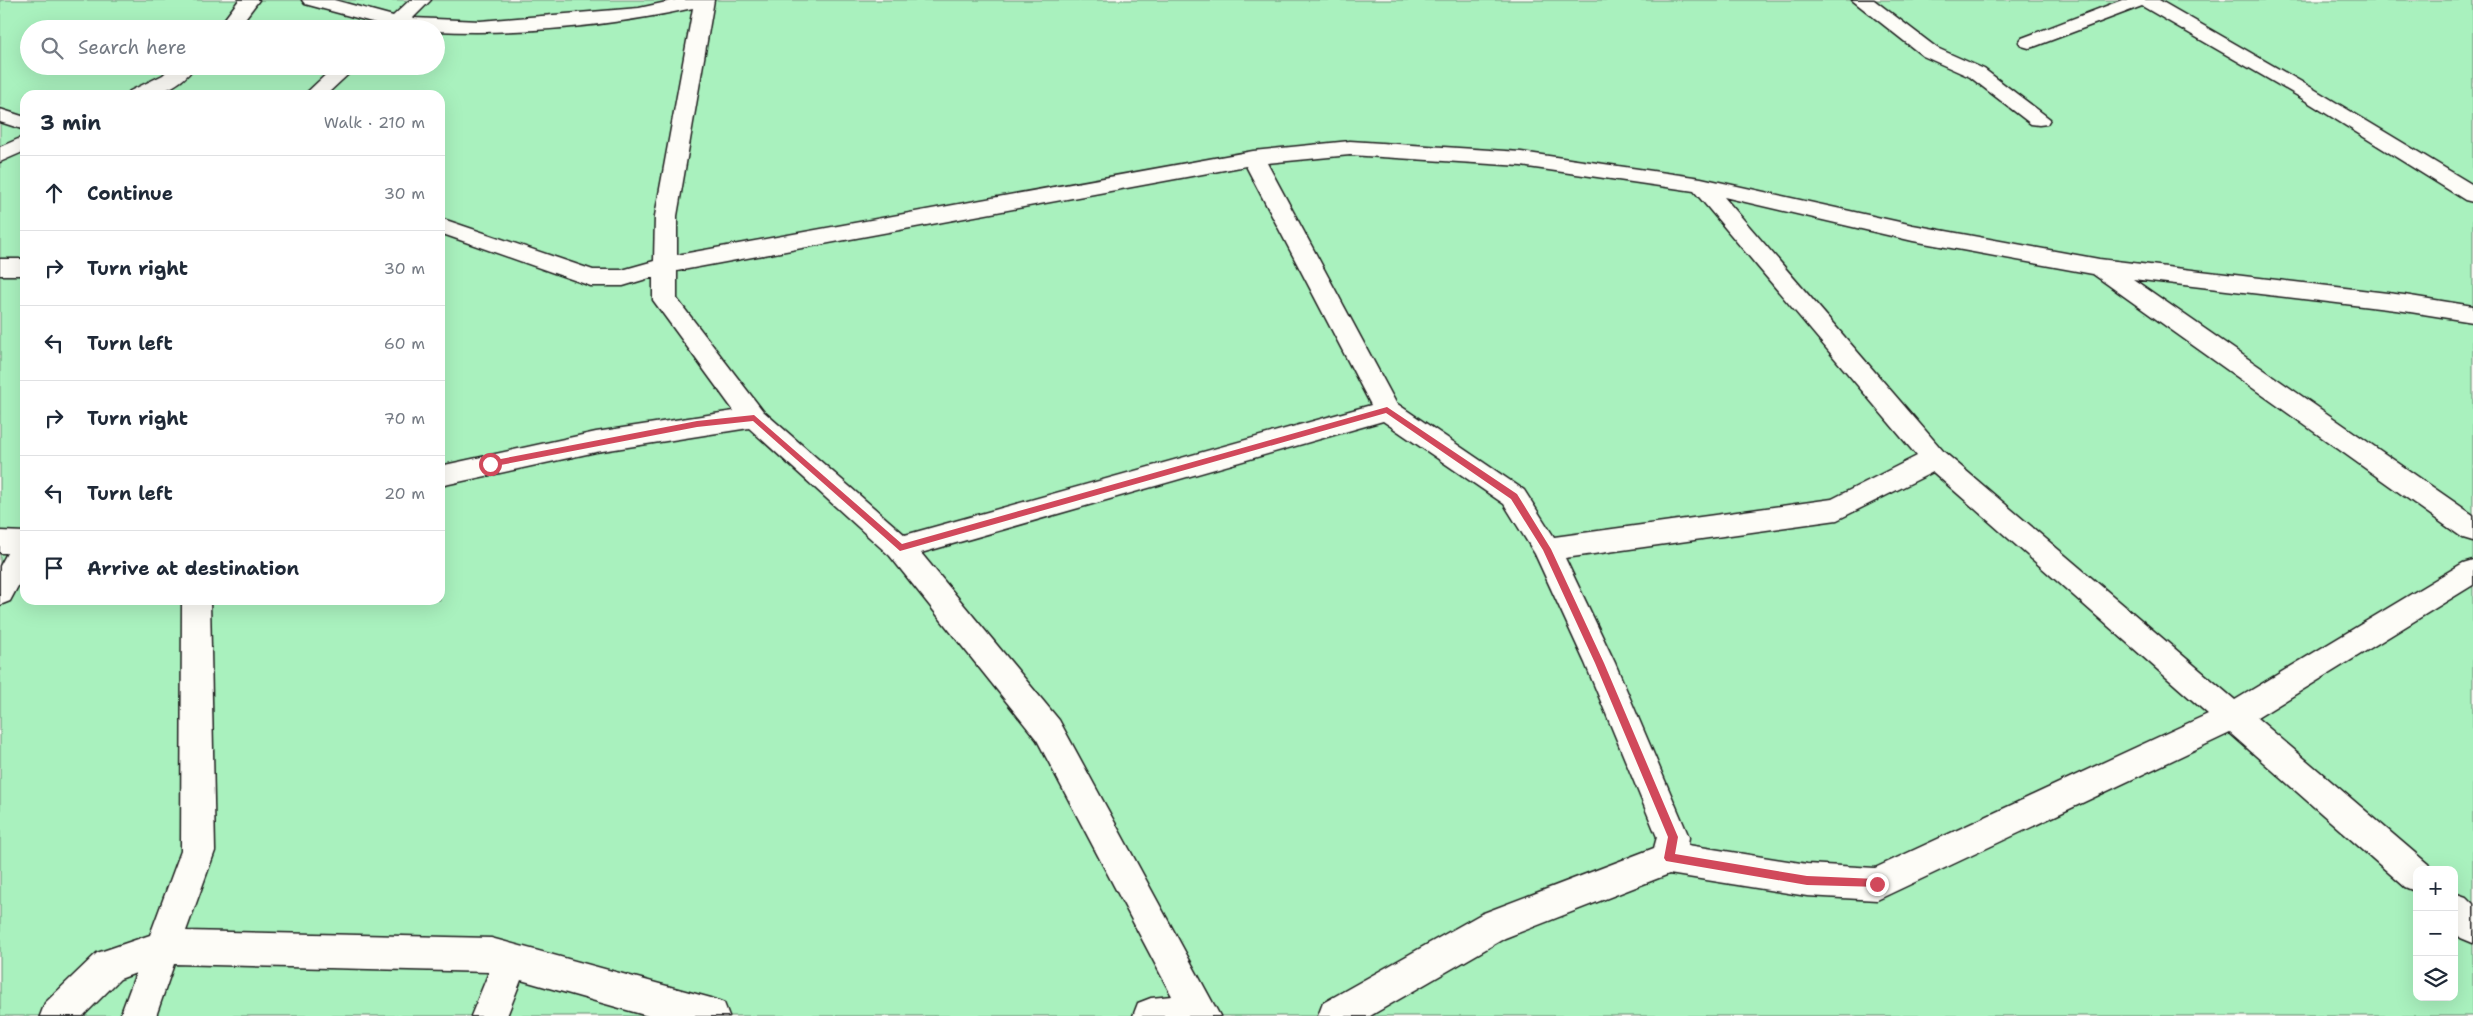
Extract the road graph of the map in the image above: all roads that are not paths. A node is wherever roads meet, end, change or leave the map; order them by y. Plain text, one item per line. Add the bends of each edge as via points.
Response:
1 (249, 0) edge
2 (312, 0) edge
3 (421, 0) edge
4 (703, 0) edge
5 (1862, 0) edge
6 (2140, 0) edge
7 (2145, 0) edge
8 (234, 20) edge
9 (374, 20) edge
10 (399, 20) edge
11 (445, 26) edge
12 (2030, 42) dead end
13 (175, 75) edge
14 (337, 75) edge
15 (147, 90) edge
16 (320, 90) edge
17 (0, 116) edge
18 (2039, 119) dead end
19 (20, 122) edge
20 (20, 145) edge
21 (0, 155) edge
22 (1254, 158) junction
23 (1701, 186) junction
24 (2473, 195) edge
25 (451, 234) edge
26 (666, 265) junction
27 (0, 267) edge
28 (20, 267) edge
29 (2099, 267) junction
30 (2473, 314) edge
31 (1387, 410) junction
32 (754, 418) junction
33 (1935, 458) junction
34 (445, 475) edge
35 (2473, 530) edge
36 (0, 542) edge
37 (20, 544) edge
38 (900, 548) junction
39 (1547, 549) junction
40 (20, 555) edge
41 (2473, 571) edge
42 (0, 593) edge
43 (196, 605) edge
44 (2233, 717) junction
45 (1669, 858) junction
46 (2413, 873) edge
47 (2456, 911) edge
48 (2473, 926) edge
49 (164, 948) junction
50 (512, 962) junction
51 (1200, 1013) edge
52 (58, 1016) edge
53 (138, 1016) edge
54 (489, 1016) edge
55 (711, 1016) edge
56 (1151, 1016) edge
57 (1336, 1016) edge

1 - 8 street
2 - 9 street
3 - 10 street
4 - 11 street via 639,14 490,26
4 - 26 street via 666,216
5 - 18 street via 1930,52 1977,73
6 - 12 street
7 - 24 street via 2305,92
13 - 15 street
14 - 16 street
17 - 19 street
20 - 21 street
22 - 23 street via 1360,149 1521,159
22 - 26 street
22 - 31 street
23 - 29 street via 1913,233
23 - 33 street
25 - 26 street via 591,278 623,278
26 - 32 street via 666,300
27 - 28 street
29 - 30 street
29 - 35 street
31 - 38 street
31 - 39 street via 1514,496
32 - 34 street via 629,436
32 - 38 street
33 - 39 street via 1837,509
33 - 44 street
36 - 37 street
38 - 51 street via 1048,730
39 - 45 street via 1600,663 1673,837
40 - 42 street
41 - 44 street
43 - 49 street via 198,851
44 - 45 street via 1877,884 1807,880
44 - 46 street
45 - 57 street via 1493,926
47 - 48 street
49 - 50 street via 491,955
49 - 52 street via 109,965
49 - 53 street
50 - 54 street
50 - 55 street
51 - 56 street

